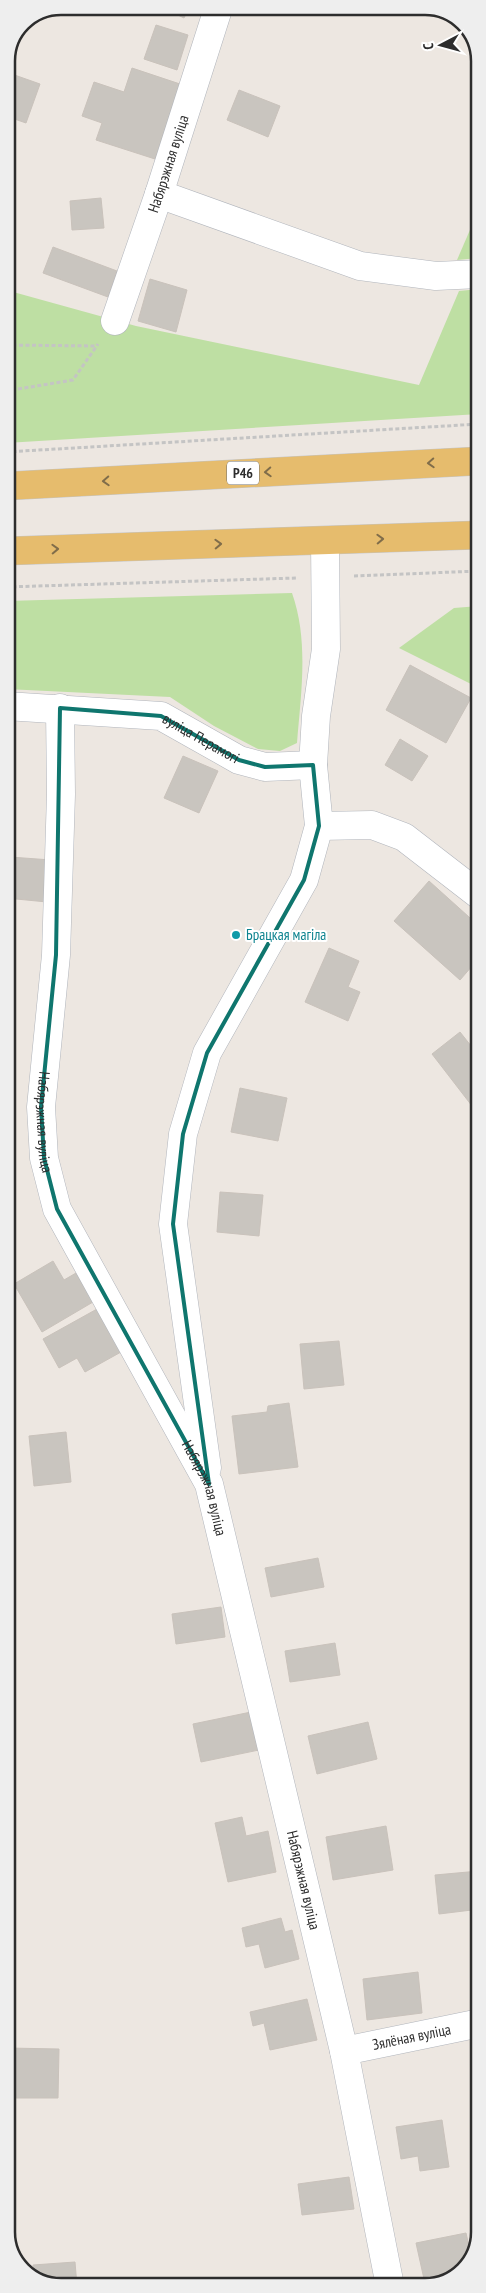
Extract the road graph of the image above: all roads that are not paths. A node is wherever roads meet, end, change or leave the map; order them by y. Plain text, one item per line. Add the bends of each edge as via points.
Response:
1 (216, 15) edge
2 (159, 194) junction
3 (471, 274) edge
4 (115, 321) road end
5 (471, 461) edge
6 (15, 486) edge
7 (471, 535) edge
8 (325, 541) junction
9 (15, 551) edge
10 (15, 706) edge
11 (60, 708) junction
12 (313, 765) junction
13 (318, 826) junction
14 (471, 889) edge
15 (209, 1484) junction
16 (471, 2025) edge
17 (344, 2051) junction
18 (388, 2278) edge

1 - 2 street, Набярэжная вуліца
2 - 3 street via 360,266 436,276
2 - 4 street, Набярэжная вуліца
5 -> 6 main road, Р46
8 -> 7 main road
9 -> 8 main road
8 - 12 street via 326,649
10 - 11 street, вуліца Перамогі
11 - 12 street, вуліца Перамогі via 161,716 239,760 265,767
11 - 15 street, Набярэжная вуліца via 57,946 41,1107 44,1158 57,1209
12 - 13 street
13 - 14 street via 372,825 404,838
13 - 15 street via 304,880 207,1053 183,1134 173,1224
15 - 17 street, Набярэжная вуліца
16 - 17 street, Зялёная вуліца
17 - 18 street, Набярэжная вуліца

